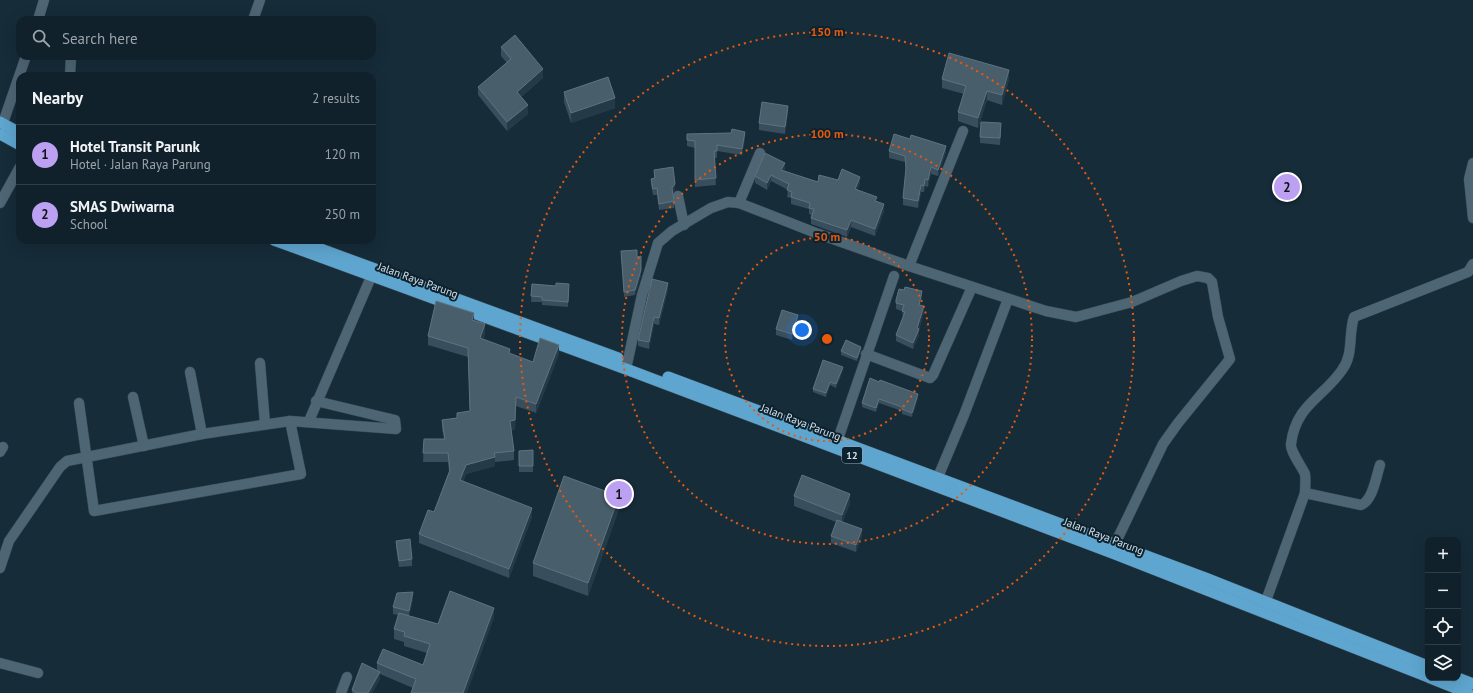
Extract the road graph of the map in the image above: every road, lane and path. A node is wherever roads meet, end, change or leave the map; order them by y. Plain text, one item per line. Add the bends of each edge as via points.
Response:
1 (44, 0) edge
2 (260, 0) edge
3 (39, 16) edge
4 (254, 16) edge
5 (25, 60) edge
6 (71, 60) edge
7 (20, 72) edge
8 (70, 72) edge
9 (16, 84) edge
10 (2, 122) edge
11 (16, 131) edge
12 (963, 132) dead end
13 (0, 134) edge
14 (16, 143) edge
15 (760, 153) dead end
16 (1473, 163) edge
17 (16, 174) edge
18 (678, 196) dead end
19 (0, 203) edge
20 (739, 203) junction
21 (1473, 218) edge
22 (684, 225) junction
23 (284, 244) edge
24 (307, 244) edge
25 (1473, 264) edge
26 (909, 266) junction
27 (894, 276) dead end
28 (371, 277) junction
29 (972, 287) junction
30 (1008, 299) junction
31 (866, 354) junction
32 (260, 363) dead end
33 (627, 365) junction
34 (190, 372) dead end
35 (133, 397) dead end
36 (316, 401) junction
37 (78, 403) dead end
38 (290, 421) junction
39 (309, 421) junction
40 (265, 424) junction
41 (202, 434) junction
42 (837, 444) junction
43 (144, 446) junction
44 (85, 458) junction
45 (1380, 465) dead end
46 (938, 478) junction
47 (1305, 493) junction
48 (4, 540) edge
49 (1115, 544) junction
50 (0, 568) edge
51 (1266, 602) junction
52 (1261, 612) junction
53 (0, 663) edge
54 (1425, 665) edge
55 (38, 673) dead end
56 (1425, 676) edge
57 (347, 677) dead end
58 (1461, 679) edge
59 (1437, 681) edge
60 (1473, 684) edge
61 (341, 693) edge
62 (1468, 693) edge

1 - 3 street
2 - 4 street
5 - 7 street
6 - 8 street
9 - 10 street
10 - 11 highway
12 - 26 street
13 - 14 highway
15 - 20 street
16 - 21 street via 1469,179
17 - 19 street
18 - 22 street
20 - 22 street via 728,202 711,208
20 - 26 street via 816,234
22 - 33 street via 658,243 653,255
23 - 28 highway, Jalan Raya Parung / 12
24 - 33 highway, Jalan Raya Parung / 12
25 - 47 street via 1468,272 1354,317 1351,325 1350,353 1342,371 1301,413 1294,427 1291,446 1305,476
26 - 29 street
27 - 31 street
28 - 33 highway, Jalan Raya Parung / 12
28 - 36 street
29 - 30 street
29 - 31 street via 934,375 930,378
30 - 46 street
30 - 49 street via 1076,317 1132,302 1197,276 1208,278 1212,282 1218,317 1230,360 1163,444
31 - 42 street
32 - 40 street
33 - 42 highway, Jalan Raya Parung / 12
34 - 41 street
35 - 43 street
36 - 39 street
36 - 39 street via 395,420 396,429
37 - 44 street
38 - 39 street
38 - 40 street
38 - 44 street via 301,474 94,511
40 - 41 street
41 - 43 street
42 - 46 highway, Jalan Raya Parung / 12
42 - 52 highway, Jalan Raya Parung / 12
43 - 44 street
44 - 48 street via 63,463
45 - 47 street via 1369,498 1360,505
46 - 49 highway, Jalan Raya Parung / 12
47 - 51 street
48 - 50 street
49 - 51 highway, Jalan Raya Parung / 12
51 - 52 street
51 - 54 highway, Jalan Raya Parung / 12
52 - 56 highway, Jalan Raya Parung / 12
53 - 55 street
57 - 61 street
58 - 60 highway
59 - 62 highway, Jalan Raya Parung / 12

